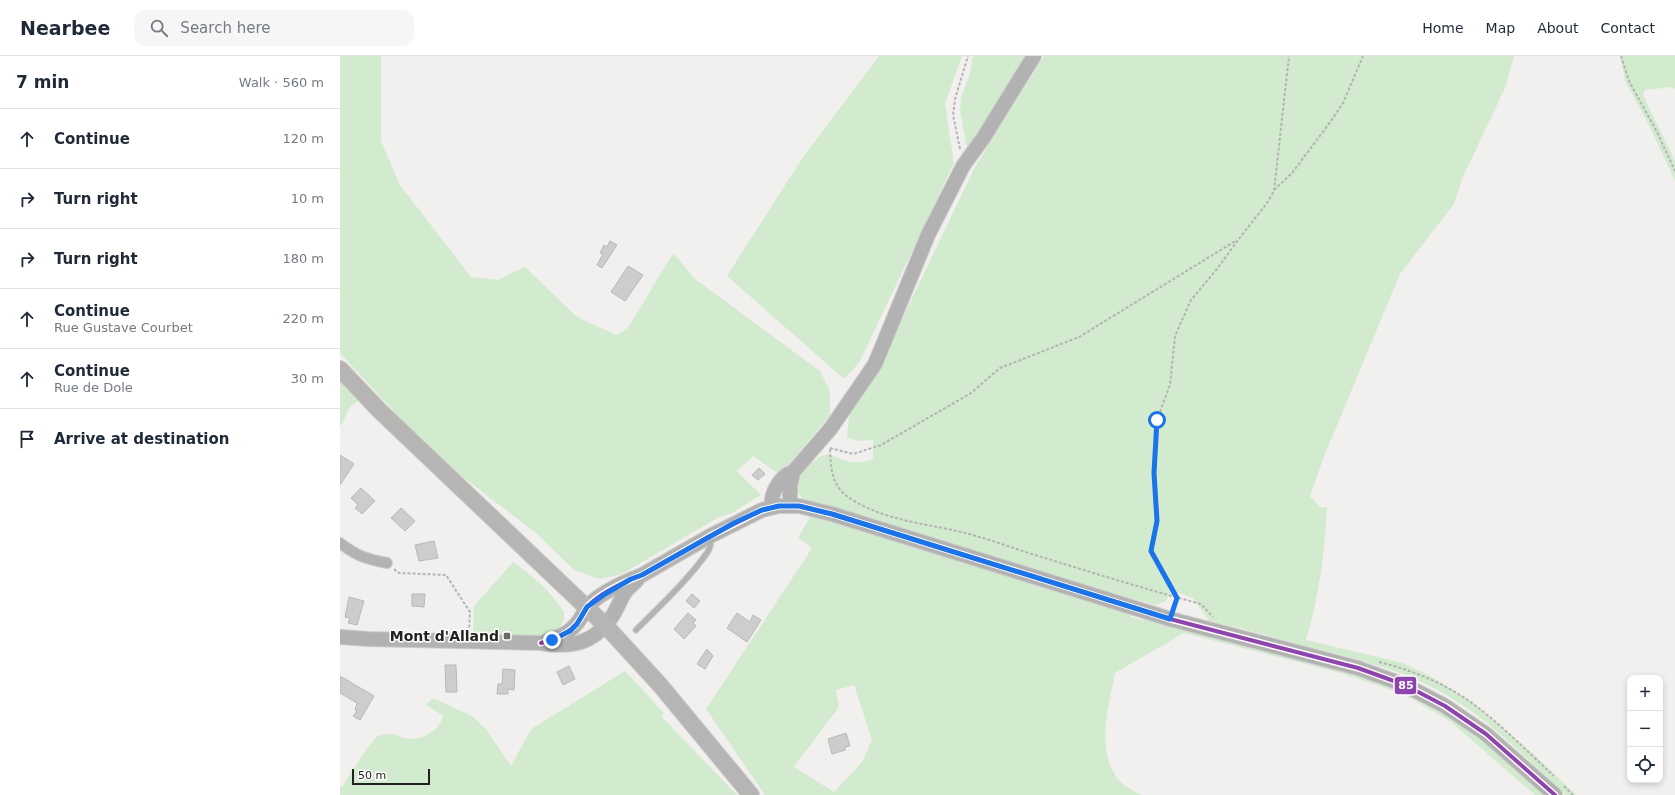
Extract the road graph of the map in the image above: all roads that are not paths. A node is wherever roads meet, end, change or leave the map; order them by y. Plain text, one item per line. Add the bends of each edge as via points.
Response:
1 (1034, 56) edge
2 (340, 369) edge
3 (793, 472) junction
4 (790, 506) junction
5 (772, 507) junction
6 (710, 536) junction
7 (340, 543) edge
8 (387, 563) road end
9 (642, 575) junction
10 (587, 607) junction
11 (605, 625) junction
12 (636, 630) dead end
13 (340, 637) edge
14 (541, 643) junction
15 (751, 795) edge
16 (1555, 795) edge

1 - 3 street via 963,166 928,235 875,364 831,428
2 - 10 main road via 380,411
3 - 4 street
3 - 5 street via 786,475 776,488
4 - 5 street
4 - 16 street via 824,512 1170,619 1358,668 1405,685 1445,706 1486,734
5 - 6 street
6 - 9 street
6 - 12 lane via 711,542 707,552 680,585
7 - 8 street via 355,554
9 - 10 street via 617,587
9 - 11 street via 626,590
10 - 11 main road
10 - 14 street via 570,631
11 - 14 street via 583,642 567,646
11 - 15 main road via 660,685
13 - 14 street

